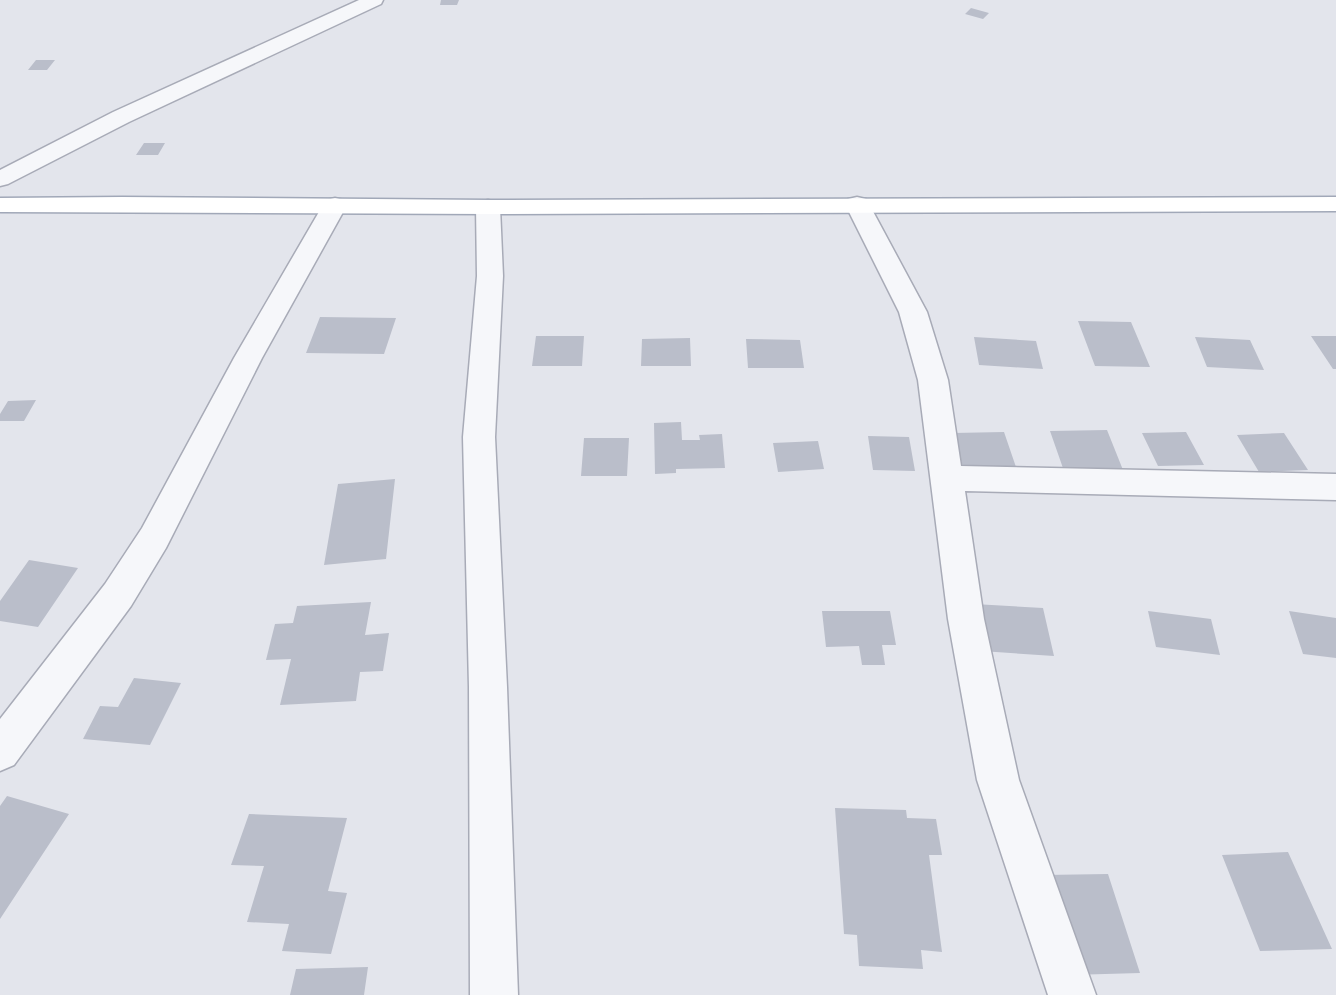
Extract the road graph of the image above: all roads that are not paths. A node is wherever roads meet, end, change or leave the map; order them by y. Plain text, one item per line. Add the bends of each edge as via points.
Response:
1 (374, 0) edge
2 (0, 179) edge
3 (857, 204) junction
4 (1336, 204) edge
5 (0, 205) edge
6 (335, 206) junction
7 (488, 207) junction
8 (948, 478) junction
9 (1336, 487) edge
10 (0, 752) edge
11 (494, 995) edge
12 (1072, 995) edge

1 - 2 street via 121,117
3 - 4 main road
3 - 7 main road
3 - 8 street via 913,312 933,380
5 - 6 main road
6 - 7 main road
6 - 10 street via 248,358 154,538 118,595
7 - 11 street via 490,276 479,437
8 - 9 street
8 - 12 street via 966,620 998,780

